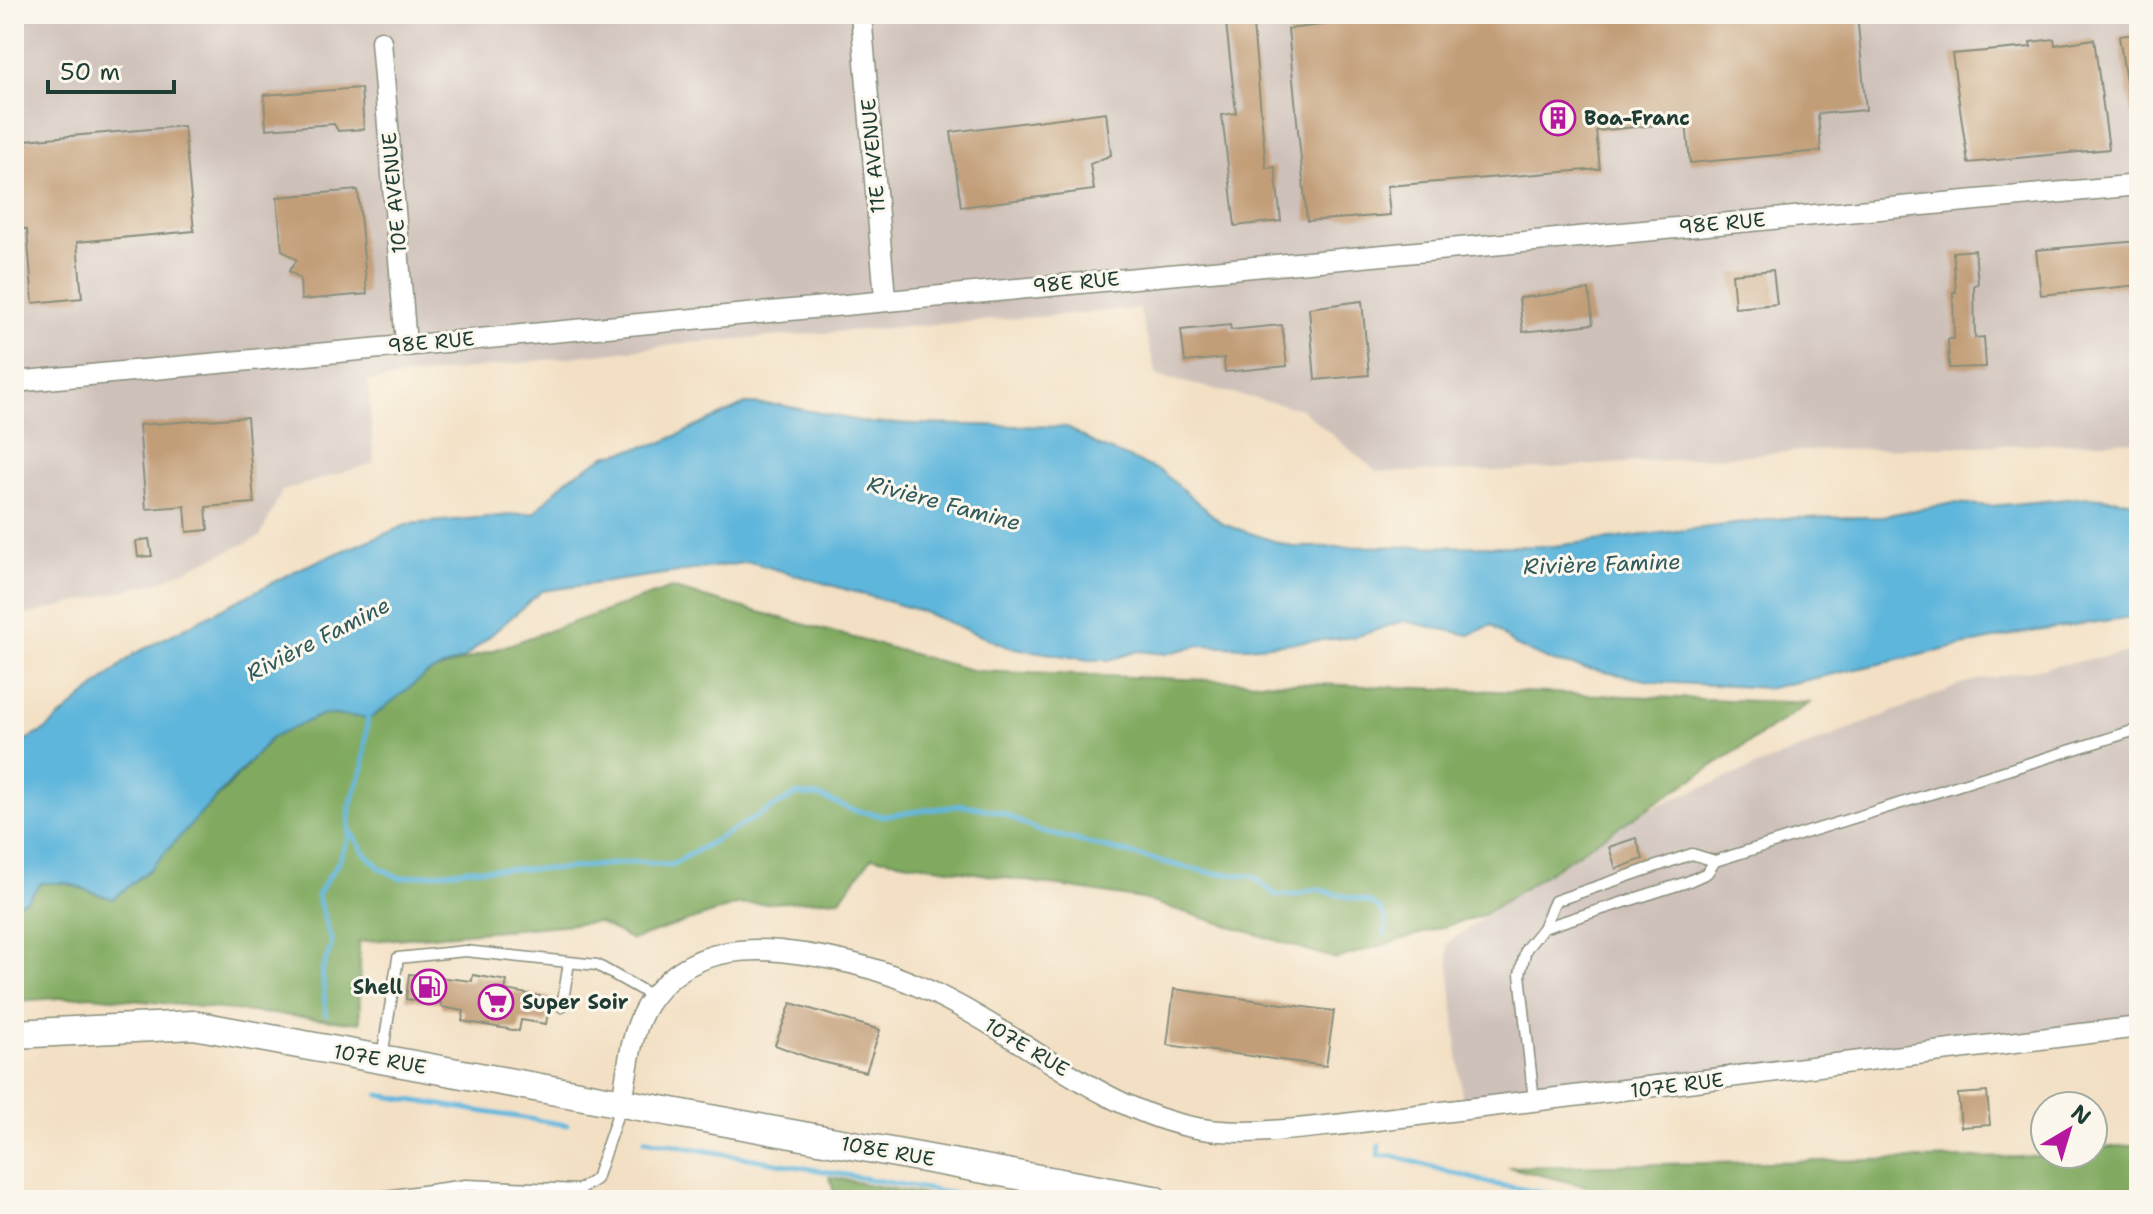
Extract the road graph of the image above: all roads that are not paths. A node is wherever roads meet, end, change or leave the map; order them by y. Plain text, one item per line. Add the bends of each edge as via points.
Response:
1 (861, 14) edge
2 (381, 41) dead end
3 (2139, 185) edge
4 (885, 298) junction
5 (406, 344) junction
6 (14, 382) edge
7 (2139, 729) edge
8 (1715, 861) junction
9 (1543, 928) junction
10 (569, 962) junction
11 (654, 997) junction
12 (562, 1007) dead end
13 (2139, 1027) edge
14 (14, 1034) edge
15 (381, 1059) junction
16 (1534, 1101) junction
17 (622, 1102) junction
18 (356, 1200) edge
19 (1154, 1200) edge

1 - 4 street, 11E AVENUE
2 - 5 street, 10E AVENUE
3 - 4 street, 98E RUE
4 - 5 street, 98E RUE
5 - 6 street, 98E RUE
7 - 8 lane
8 - 9 lane via 1707,873 1687,882
8 - 9 lane via 1692,854 1564,897 1548,910
9 - 16 lane via 1526,949 1520,974
10 - 11 lane via 597,965
10 - 12 lane
10 - 15 lane via 465,951 398,958
11 - 16 street, 107E RUE via 672,974 713,953 758,949 871,966 960,1006 1120,1100 1188,1127 1293,1129
11 - 17 street, 107E RUE via 636,1028
13 - 16 street, 107E RUE
14 - 15 main road, 107E RUE via 194,1025
15 - 17 main road, 107E RUE
17 - 18 lane via 596,1179 579,1190 466,1185
17 - 19 main road, 108E RUE

